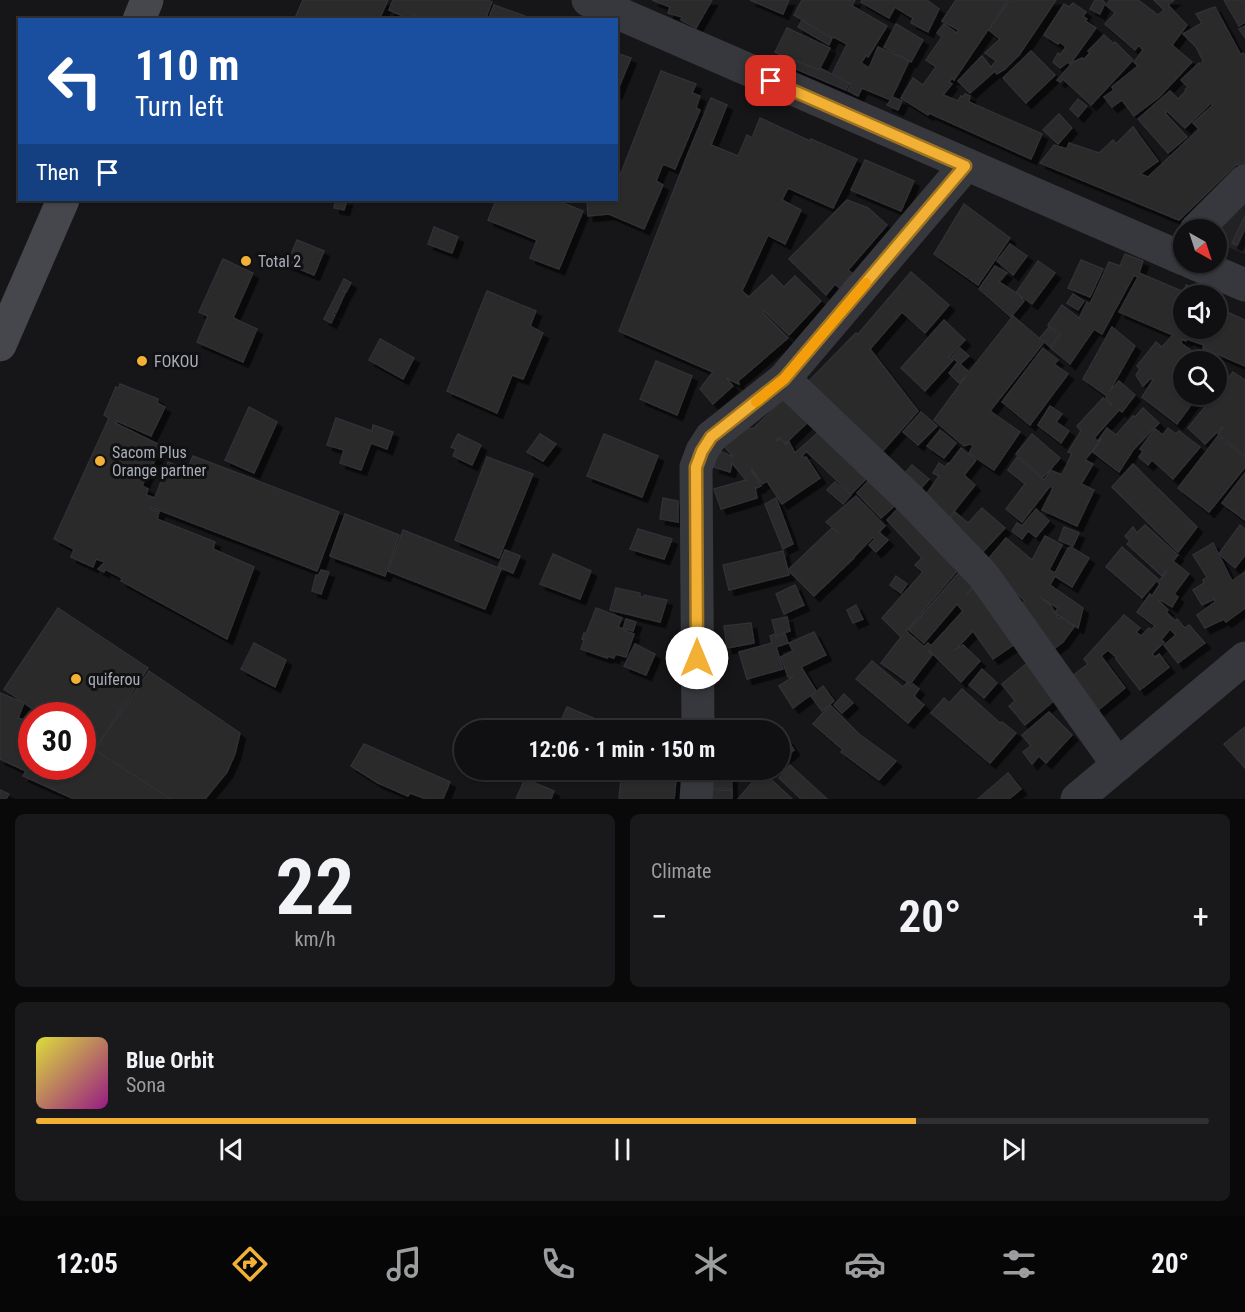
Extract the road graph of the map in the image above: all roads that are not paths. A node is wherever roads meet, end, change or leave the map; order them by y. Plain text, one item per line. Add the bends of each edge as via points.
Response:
1 (147, 0) edge
2 (588, 0) edge
3 (140, 18) edge
4 (965, 166) junction
5 (1245, 181) edge
6 (63, 201) edge
7 (1207, 219) edge
8 (1173, 251) edge
9 (1220, 273) edge
10 (1245, 285) edge
11 (0, 345) edge
12 (784, 379) junction
13 (1245, 658) edge
14 (698, 720) edge
15 (1118, 765) junction
16 (697, 780) edge
17 (696, 799) edge
18 (1077, 799) edge

1 - 3 main road
2 - 4 street
4 - 8 street
4 - 12 street
5 - 7 street
6 - 11 main road
9 - 10 street
12 - 14 street via 711,437 696,467
12 - 15 street via 984,575
13 - 15 street
15 - 18 street
16 - 17 street

